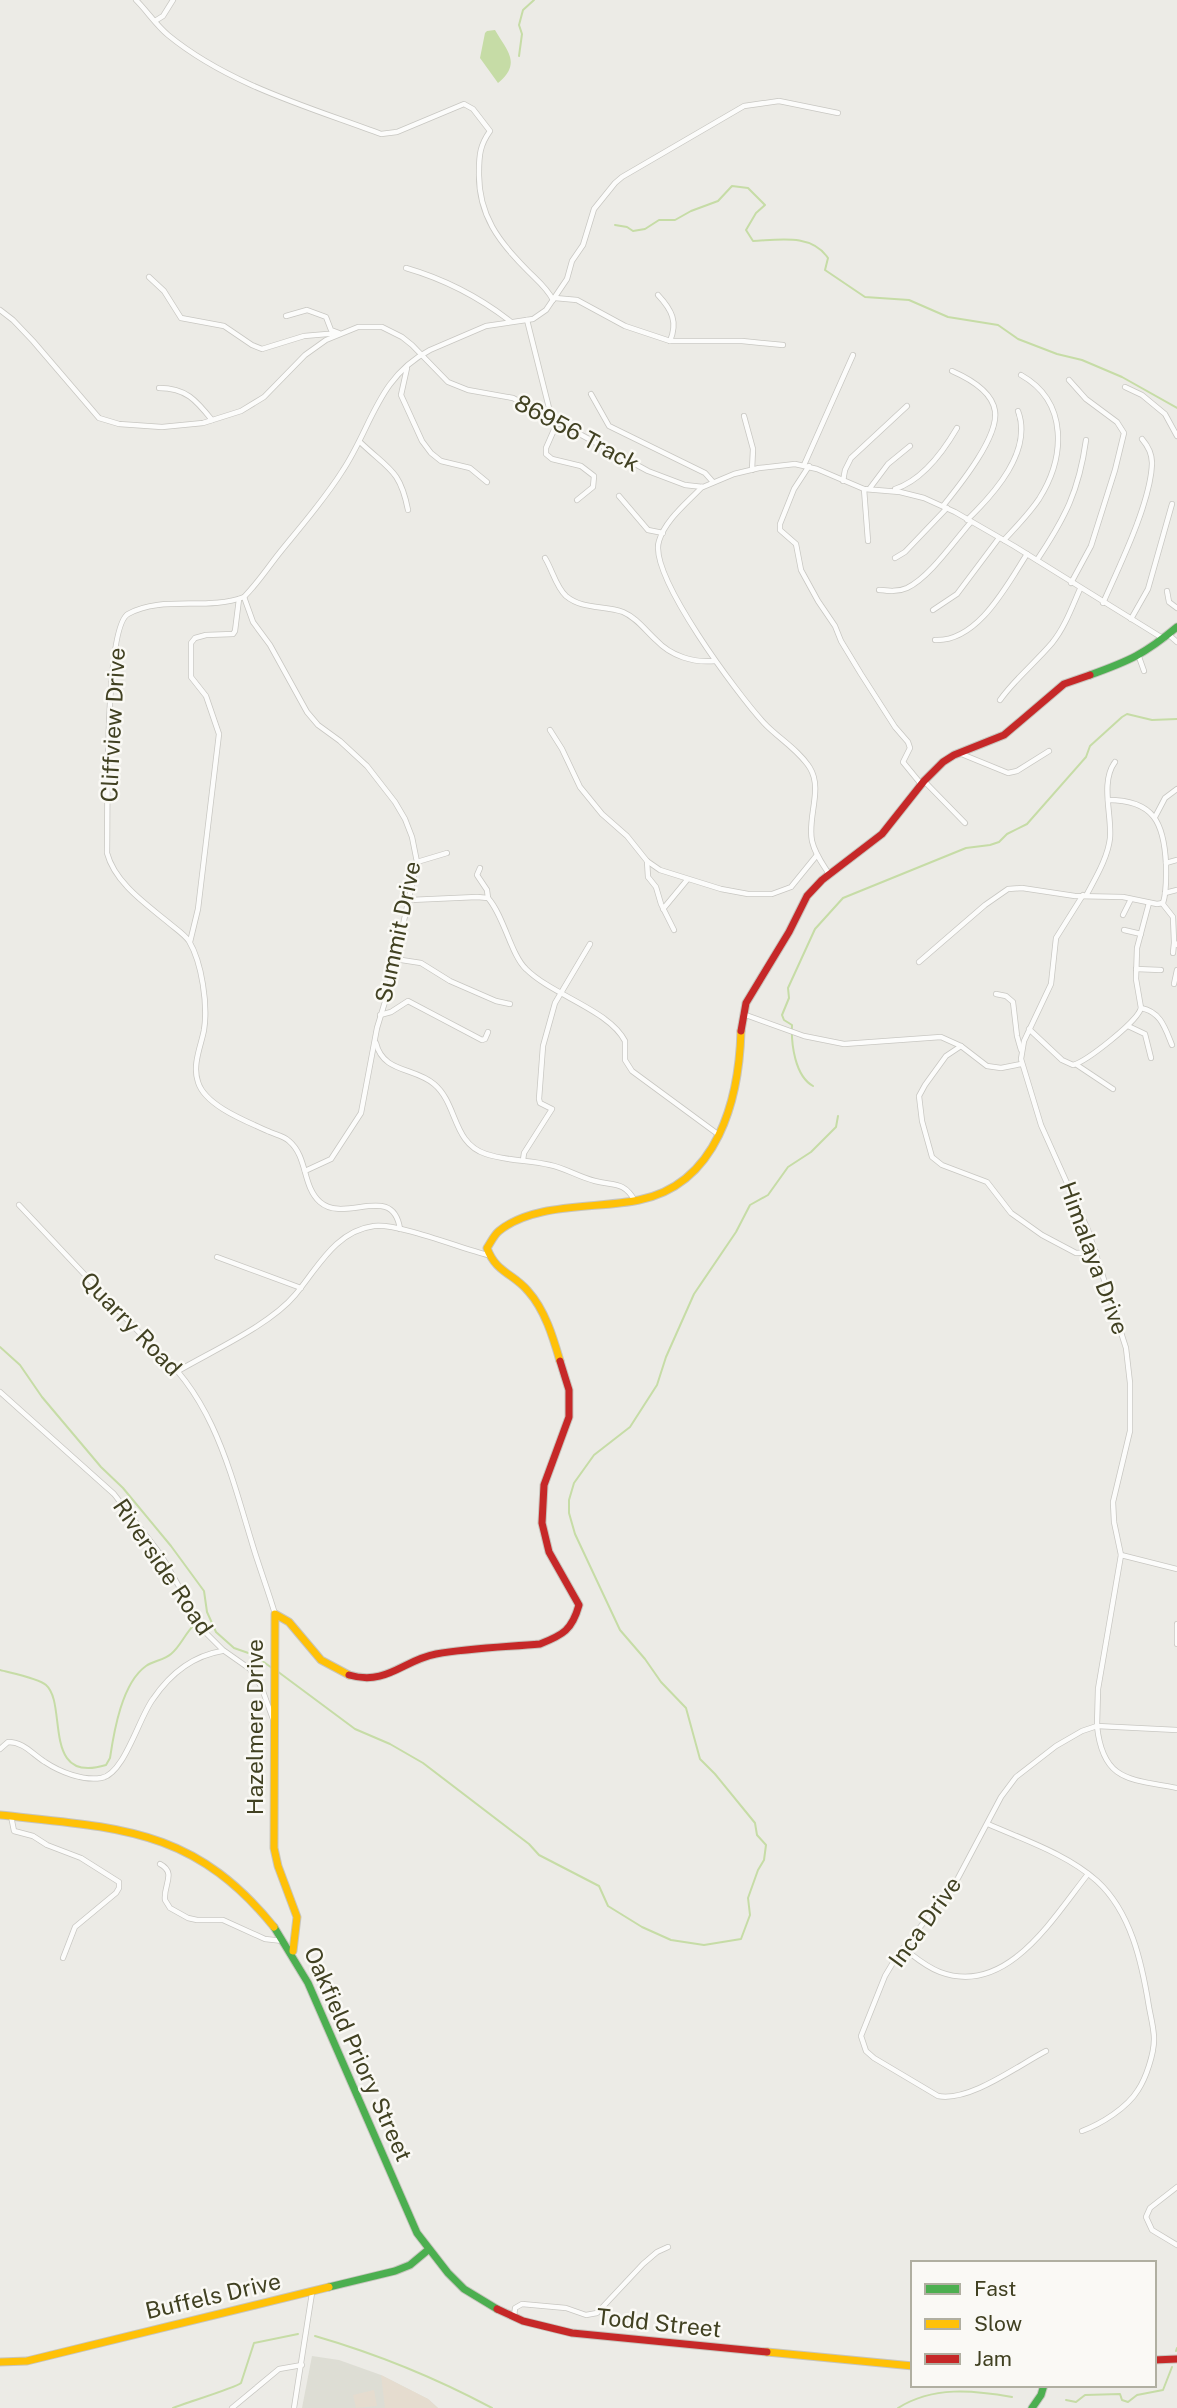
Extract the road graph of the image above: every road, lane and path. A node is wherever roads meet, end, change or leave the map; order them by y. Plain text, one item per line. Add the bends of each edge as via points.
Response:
1 (135, 0) edge
2 (173, 0) edge
3 (155, 21) junction
4 (838, 113) dead end
5 (406, 268) dead end
6 (149, 277) dead end
7 (658, 295) dead end
8 (555, 299) junction
9 (0, 310) edge
10 (286, 316) dead end
11 (527, 320) junction
12 (510, 321) junction
13 (339, 333) junction
14 (670, 341) junction
15 (783, 345) dead end
16 (421, 355) junction
17 (853, 355) dead end
18 (407, 368) junction
19 (952, 371) dead end
20 (1021, 375) dead end
21 (1069, 380) dead end
22 (1125, 387) dead end
23 (159, 388) dead end
24 (591, 394) dead end
25 (907, 406) dead end
26 (1017, 411) dead end
27 (744, 416) dead end
28 (212, 421) junction
29 (554, 422) junction
30 (957, 428) dead end
31 (1177, 436) edge
32 (1142, 439) dead end
33 (1086, 440) dead end
34 (360, 442) junction
35 (909, 446) dead end
36 (806, 466) junction
37 (752, 470) junction
38 (844, 481) junction
39 (487, 482) dead end
40 (713, 482) junction
41 (703, 486) junction
42 (867, 489) junction
43 (891, 491) junction
44 (619, 496) dead end
45 (577, 500) dead end
46 (1172, 504) dead end
47 (945, 507) junction
48 (408, 510) dead end
49 (969, 521) junction
50 (663, 533) junction
51 (1001, 539) junction
52 (868, 541) dead end
53 (1027, 554) junction
54 (545, 558) dead end
55 (895, 558) dead end
56 (1037, 560) junction
57 (1071, 583) junction
58 (1080, 589) junction
59 (879, 590) dead end
60 (1167, 592) dead end
61 (241, 598) junction
62 (1103, 603) junction
63 (1177, 608) edge
64 (933, 610) dead end
65 (1131, 619) junction
66 (1177, 627) edge
67 (1167, 637) junction
68 (935, 640) dead end
69 (1177, 642) edge
70 (1138, 656) junction
71 (715, 661) junction
72 (1144, 671) dead end
73 (1000, 700) dead end
74 (550, 730) dead end
75 (1049, 751) dead end
76 (958, 752) junction
77 (1115, 762) dead end
78 (923, 783) junction
79 (1177, 789) edge
80 (1108, 800) junction
81 (1155, 817) junction
82 (965, 823) dead end
83 (447, 853) dead end
84 (817, 855) junction
85 (1177, 860) edge
86 (416, 862) junction
87 (648, 862) junction
88 (1166, 863) junction
89 (481, 868) dead end
90 (830, 874) junction
91 (687, 880) junction
92 (1177, 890) edge
93 (1165, 893) junction
94 (1085, 895) junction
95 (488, 898) junction
96 (1131, 899) junction
97 (410, 900) junction
98 (1149, 903) junction
99 (1162, 903) junction
100 (663, 909) junction
101 (1124, 915) dead end
102 (1175, 929) edge
103 (674, 930) dead end
104 (1124, 930) dead end
105 (1140, 934) junction
106 (190, 942) junction
107 (590, 944) dead end
108 (1175, 944) edge
109 (1173, 953) dead end
110 (396, 959) junction
111 (919, 962) dead end
112 (1136, 969) junction
113 (1161, 970) dead end
114 (1177, 970) edge
115 (1174, 984) dead end
116 (560, 994) junction
117 (996, 994) dead end
118 (510, 1004) dead end
119 (1141, 1008) junction
120 (742, 1014) junction
121 (380, 1015) junction
122 (1128, 1026) junction
123 (1029, 1029) junction
124 (488, 1032) dead end
125 (375, 1042) junction
126 (1172, 1045) dead end
127 (961, 1046) junction
128 (1021, 1051) junction
129 (1151, 1058) dead end
130 (1021, 1064) junction
131 (1077, 1064) junction
132 (1113, 1089) dead end
133 (719, 1135) junction
134 (523, 1160) junction
135 (305, 1171) junction
136 (635, 1200) junction
137 (19, 1205) dead end
138 (400, 1229) junction
139 (1096, 1252) junction
140 (488, 1255) junction
141 (217, 1257) dead end
142 (301, 1288) junction
143 (178, 1371) junction
144 (0, 1392) edge
145 (1121, 1555) junction
146 (1177, 1569) edge
147 (275, 1614) junction
148 (1177, 1624) edge
149 (1177, 1644) edge
150 (223, 1650) junction
151 (1097, 1726) junction
152 (276, 1727) junction
153 (1177, 1730) edge
154 (0, 1749) edge
155 (1177, 1788) edge
156 (0, 1815) edge
157 (11, 1816) junction
158 (988, 1824) junction
159 (160, 1864) dead end
160 (1088, 1874) junction
161 (286, 1941) junction
162 (903, 1948) junction
163 (293, 1951) junction
164 (63, 1958) dead end
165 (1046, 2051) dead end
166 (1082, 2132) dead end
167 (1177, 2187) edge
168 (1177, 2245) edge
169 (668, 2247) dead end
170 (428, 2250) junction
171 (312, 2292) junction
172 (514, 2318) junction
173 (1177, 2359) edge
174 (1156, 2361) edge
175 (0, 2362) edge
176 (302, 2365) junction
177 (911, 2367) edge
178 (1043, 2387) edge
179 (232, 2408) edge
180 (294, 2408) edge
181 (1032, 2408) edge

1 - 3 street
2 - 3 street
3 - 8 street via 192,53 252,85 382,134 464,104 473,109 490,131 479,149 478,191 485,216
4 - 8 street via 779,102 752,104 639,165 615,183 594,209 583,245
5 - 12 street via 457,287
6 - 13 street via 181,318 224,326 257,348
7 - 14 street via 674,318
8 - 11 street via 540,316
8 - 14 street via 577,300 625,326
9 - 28 street, 86956 Track via 99,418 162,427
10 - 13 street via 307,310 326,317 331,330
11 - 12 street
11 - 29 street
12 - 16 street via 486,326
13 - 16 street, 86956 Track via 382,327 402,337
13 - 28 street, 86956 Track via 305,355 256,404
14 - 15 street
16 - 18 street
16 - 29 street, 86956 Track via 458,387 503,394
17 - 36 street
18 - 34 street via 380,396
18 - 39 street via 401,395 426,447 435,458 470,468
19 - 47 street via 978,386 992,402 995,416 983,449
20 - 51 street via 1037,386 1052,408 1059,435 1046,486 1027,515
21 - 57 street via 1124,433 1091,546
22 - 31 street via 1165,414
23 - 28 street via 186,393
24 - 40 street via 609,426 705,473
25 - 38 street via 851,458
26 - 49 street via 1021,429 1014,457 990,498
27 - 37 street via 753,449
29 - 41 street, 86956 Track via 648,471 685,485
29 - 45 street via 546,454 581,466 594,476 593,487
30 - 43 street via 937,458 908,484
32 - 62 street via 1151,453 1150,477 1131,538
33 - 56 street via 1075,493
34 - 48 street via 396,474
34 - 61 street via 340,475
35 - 42 street
36 - 37 street
36 - 38 street
36 - 78 street via 780,530 796,544 801,570 818,601 909,745 903,762
37 - 40 street
38 - 42 street
40 - 41 street
41 - 50 street
42 - 43 street
42 - 52 street
43 - 47 street
44 - 50 street via 648,530
46 - 65 street via 1148,589
47 - 49 street
47 - 55 street
49 - 51 street
49 - 59 street via 912,585 898,591
50 - 71 street via 657,548 660,563 676,599
51 - 53 street
51 - 64 street via 957,594
53 - 56 street
53 - 68 street via 981,618 950,639
54 - 71 street via 562,591 572,600 631,617 680,657
56 - 57 street
57 - 58 street
58 - 62 street
58 - 73 street via 1052,642
60 - 63 street via 1169,602
61 - 86 street, Summit Drive via 307,712 367,766 395,803 405,819
61 - 106 street via 233,634 200,637 190,649 191,677 206,695 219,734
61 - 106 street, Cliffview Drive via 220,604 172,604 129,614 120,623 111,668 110,863 124,883
62 - 65 street
65 - 67 street
66 - 67 street
67 - 69 street
67 - 70 street
70 - 72 street
70 - 76 street via 1064,684 1004,735
71 - 84 street via 765,724 811,769 815,783 811,832
74 - 87 street via 580,787
75 - 76 street via 1008,773
76 - 78 street
77 - 80 street, Himalaya Drive via 1109,775
78 - 82 street
78 - 90 street via 882,834
79 - 81 street
80 - 81 street via 1138,805
80 - 94 street, Himalaya Drive via 1110,840
81 - 88 street via 1163,833
83 - 86 street
84 - 90 street
84 - 91 street via 791,887 772,894 748,894
85 - 88 street
86 - 97 street, Summit Drive
87 - 91 street
87 - 100 street via 647,873
88 - 93 street
89 - 95 street via 477,875
90 - 120 street via 807,896
91 - 100 street
92 - 93 street
93 - 99 street
94 - 96 street
94 - 111 street via 1008,889
94 - 123 street, Himalaya Drive via 1056,938 1051,984
95 - 97 street
95 - 116 street via 522,964
96 - 98 street
96 - 101 street
97 - 110 street, Summit Drive
98 - 99 street
98 - 105 street
99 - 102 street
100 - 103 street
102 - 108 street
104 - 105 street
105 - 112 street
106 - 135 street via 205,1004 198,1085 221,1107 288,1140
107 - 116 street
108 - 109 street
110 - 118 street via 421,963 450,981
110 - 121 street, Summit Drive
112 - 113 street
112 - 119 street
114 - 115 street
116 - 133 street via 608,1022 625,1041 625,1060 632,1071
116 - 134 street via 541,1057 539,1101 552,1109
117 - 128 street via 1013,1002
119 - 122 street
119 - 126 street via 1160,1018
120 - 127 street via 830,1042 937,1036
120 - 133 street via 739,1080
121 - 124 street via 408,1001 482,1040
121 - 125 street, Summit Drive
122 - 129 street via 1145,1034
122 - 131 street
123 - 128 street, Himalaya Drive
123 - 131 street via 1066,1063
125 - 134 street via 387,1062 439,1089 469,1144 486,1154
125 - 135 street, Summit Drive via 358,1119 331,1159
127 - 130 street via 987,1066
127 - 139 street via 946,1056 919,1096 932,1157 987,1182 1011,1213 1042,1235 1076,1253
128 - 130 street, Himalaya Drive
130 - 139 street, Himalaya Drive via 1041,1125
131 - 132 street
133 - 136 street via 694,1171 676,1185
134 - 136 street via 624,1187
135 - 138 street via 314,1195 328,1207 388,1207 398,1217
136 - 140 street via 526,1217 495,1233
137 - 143 street, Quarry Road
138 - 140 street
138 - 142 street via 374,1226 349,1236 317,1264
139 - 145 street, Himalaya Drive via 1124,1335 1130,1383 1130,1431 1113,1502
140 - 147 street, Hazelmere Drive via 539,1305 569,1390 569,1417 550,1465 541,1507 547,1547 579,1605 574,1622 540,1644 435,1654 367,1679 338,1672 324,1663 287,1619
141 - 142 street
142 - 143 street via 276,1312
143 - 147 street, Quarry Road via 219,1437
144 - 150 street, Riverside Road via 114,1493 161,1555 205,1632
145 - 146 street
145 - 151 street, Himalaya Drive via 1098,1689
147 - 152 street, Hazelmere Drive
148 - 149 street
150 - 152 street, Riverside Road via 250,1669
150 - 154 street via 192,1660 168,1681 143,1715 116,1770 104,1778 57,1769 17,1743 8,1742
151 - 153 street
151 - 155 street, Himalaya Drive via 1102,1754 1110,1767 1138,1780
151 - 158 street, Inca Drive via 1073,1735 1016,1777
152 - 163 street, Hazelmere Drive via 274,1848 279,1877 296,1912
156 - 157 street, Oakfield Priory Street
157 - 161 street, Oakfield Priory Street via 116,1829 180,1849 244,1892
157 - 164 street via 14,1831 81,1858 119,1882 108,1900 75,1927
158 - 160 street
158 - 162 street, Inca Drive via 958,1878
159 - 161 street via 170,1874 165,1900 176,1911 197,1920 223,1920 265,1939
160 - 162 street via 1036,1939 996,1971 976,1976 945,1974
160 - 166 street via 1112,1898 1130,1931 1142,1968 1154,2037 1136,2092
161 - 163 street, Oakfield Priory Street
162 - 165 street, Inca Drive via 885,1976 863,2028 862,2044 874,2058 948,2098 971,2092
163 - 170 street, Oakfield Priory Street via 409,2217
167 - 168 street via 1150,2208 1146,2217 1152,2230
169 - 172 street via 643,2263 597,2313 529,2304 515,2308
170 - 171 street, Buffels Drive via 403,2268
170 - 172 street, Todd Street via 467,2291
171 - 175 street, Buffels Drive via 27,2361
171 - 176 street
172 - 177 street, Todd Street via 572,2333
173 - 174 street
176 - 179 street via 279,2369
176 - 180 street
178 - 181 street

